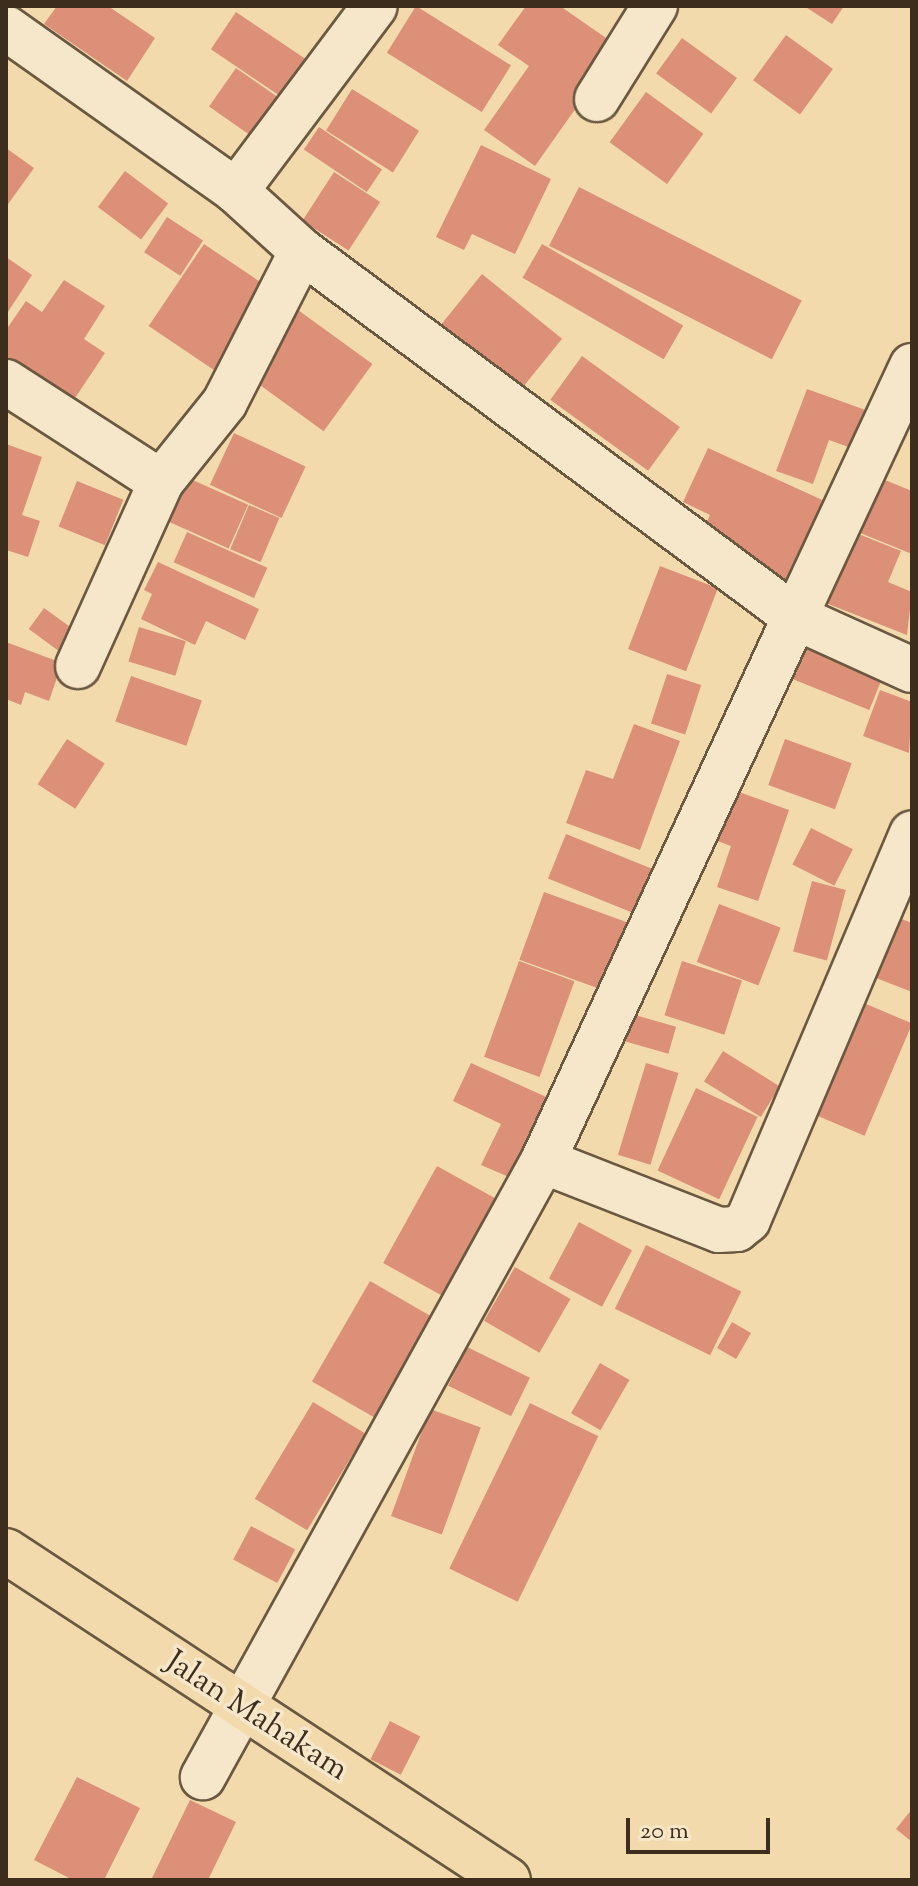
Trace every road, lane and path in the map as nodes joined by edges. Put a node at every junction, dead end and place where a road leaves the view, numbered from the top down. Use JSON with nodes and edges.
{"nodes":[{"id":1,"x":655,"y":6,"type":"edge"},
{"id":2,"x":357,"y":12,"type":"edge"},
{"id":3,"x":6,"y":28,"type":"edge"},
{"id":4,"x":597,"y":99,"type":"dead end"},
{"id":5,"x":236,"y":191,"type":"junction"},
{"id":6,"x":302,"y":251,"type":"junction"},
{"id":7,"x":912,"y":366,"type":"edge"},
{"id":8,"x":6,"y":382,"type":"edge"},
{"id":9,"x":161,"y":482,"type":"junction"},
{"id":10,"x":795,"y":617,"type":"junction"},
{"id":11,"x":78,"y":666,"type":"dead end"},
{"id":12,"x":912,"y":670,"type":"edge"},
{"id":13,"x":912,"y":833,"type":"edge"},
{"id":14,"x":543,"y":1161,"type":"junction"},
{"id":15,"x":6,"y":1551,"type":"edge"},
{"id":16,"x":241,"y":1708,"type":"junction"},
{"id":17,"x":203,"y":1777,"type":"dead end"},
{"id":18,"x":508,"y":1880,"type":"edge"}],
"edges":[{"from":1,"to":4,"type":"street"},
{"from":2,"to":5,"type":"street"},
{"from":3,"to":5,"type":"street"},
{"from":5,"to":6,"type":"street"},
{"from":6,"to":9,"type":"street"},
{"from":6,"to":10,"type":"street"},
{"from":7,"to":10,"type":"street"},
{"from":8,"to":9,"type":"street"},
{"from":9,"to":11,"type":"street"},
{"from":10,"to":12,"type":"street"},
{"from":10,"to":14,"type":"street"},
{"from":13,"to":14,"type":"street"},
{"from":14,"to":16,"type":"street"},
{"from":15,"to":16,"type":"main road","name":"Jalan Mahakam"},
{"from":16,"to":17,"type":"street"},
{"from":16,"to":18,"type":"main road","name":"Jalan Mahakam"}]}
